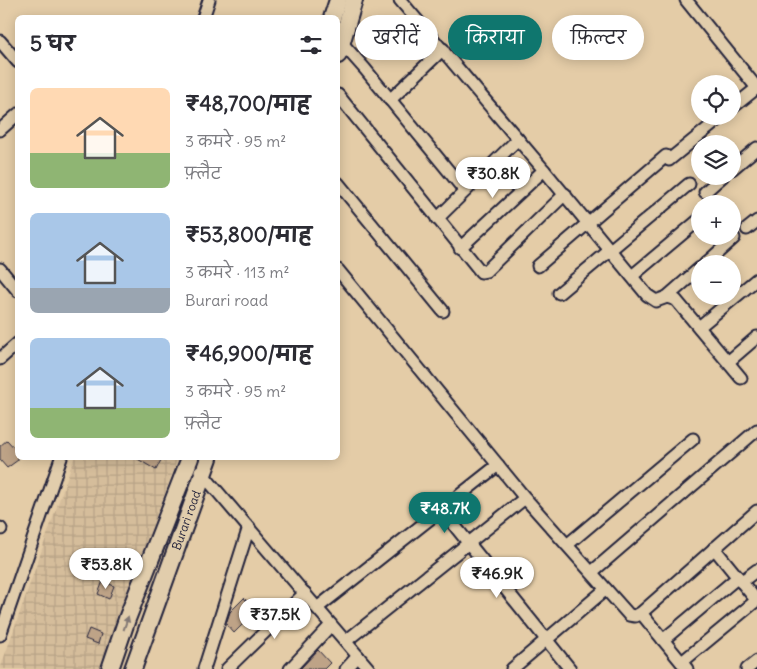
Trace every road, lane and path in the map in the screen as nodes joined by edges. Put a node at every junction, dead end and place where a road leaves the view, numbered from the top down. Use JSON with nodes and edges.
{"nodes":[{"id":1,"x":208,"y":0,"type":"edge"},
{"id":2,"x":338,"y":0,"type":"edge"},
{"id":3,"x":354,"y":0,"type":"edge"},
{"id":4,"x":400,"y":0,"type":"edge"},
{"id":5,"x":687,"y":0,"type":"edge"},
{"id":6,"x":205,"y":15,"type":"edge"},
{"id":7,"x":333,"y":15,"type":"edge"},
{"id":8,"x":0,"y":41,"type":"edge"},
{"id":9,"x":340,"y":45,"type":"edge"},
{"id":10,"x":340,"y":49,"type":"edge"},
{"id":11,"x":443,"y":49,"type":"junction"},
{"id":12,"x":15,"y":58,"type":"edge"},
{"id":13,"x":757,"y":88,"type":"edge"},
{"id":14,"x":340,"y":98,"type":"edge"},
{"id":15,"x":390,"y":100,"type":"junction"},
{"id":16,"x":741,"y":101,"type":"edge"},
{"id":17,"x":15,"y":117,"type":"edge"},
{"id":18,"x":712,"y":125,"type":"edge"},
{"id":19,"x":0,"y":130,"type":"edge"},
{"id":20,"x":518,"y":139,"type":"junction"},
{"id":21,"x":757,"y":148,"type":"edge"},
{"id":22,"x":741,"y":161,"type":"edge"},
{"id":23,"x":544,"y":170,"type":"junction"},
{"id":24,"x":689,"y":184,"type":"dead end"},
{"id":25,"x":340,"y":185,"type":"edge"},
{"id":26,"x":713,"y":185,"type":"edge"},
{"id":27,"x":465,"y":191,"type":"junction"},
{"id":28,"x":705,"y":192,"type":"dead end"},
{"id":29,"x":565,"y":194,"type":"junction"},
{"id":30,"x":437,"y":219,"type":"junction"},
{"id":31,"x":757,"y":221,"type":"edge"},
{"id":32,"x":588,"y":222,"type":"junction"},
{"id":33,"x":691,"y":227,"type":"edge"},
{"id":34,"x":747,"y":229,"type":"dead end"},
{"id":35,"x":726,"y":245,"type":"edge"},
{"id":36,"x":460,"y":248,"type":"junction"},
{"id":37,"x":611,"y":250,"type":"junction"},
{"id":38,"x":715,"y":255,"type":"edge"},
{"id":39,"x":538,"y":266,"type":"dead end"},
{"id":40,"x":0,"y":269,"type":"edge"},
{"id":41,"x":340,"y":272,"type":"edge"},
{"id":42,"x":632,"y":276,"type":"junction"},
{"id":43,"x":691,"y":276,"type":"edge"},
{"id":44,"x":757,"y":279,"type":"edge"},
{"id":45,"x":15,"y":287,"type":"edge"},
{"id":46,"x":559,"y":293,"type":"dead end"},
{"id":47,"x":667,"y":297,"type":"junction"},
{"id":48,"x":443,"y":311,"type":"dead end"},
{"id":49,"x":699,"y":327,"type":"junction"},
{"id":50,"x":757,"y":337,"type":"edge"},
{"id":51,"x":15,"y":346,"type":"edge"},
{"id":52,"x":0,"y":360,"type":"edge"},
{"id":53,"x":728,"y":362,"type":"junction"},
{"id":54,"x":741,"y":378,"type":"dead end"},
{"id":55,"x":757,"y":430,"type":"edge"},
{"id":56,"x":693,"y":440,"type":"dead end"},
{"id":57,"x":60,"y":460,"type":"edge"},
{"id":58,"x":189,"y":460,"type":"edge"},
{"id":59,"x":192,"y":460,"type":"edge"},
{"id":60,"x":208,"y":460,"type":"edge"},
{"id":61,"x":498,"y":465,"type":"junction"},
{"id":62,"x":203,"y":474,"type":"junction"},
{"id":63,"x":525,"y":498,"type":"junction"},
{"id":64,"x":442,"y":510,"type":"junction"},
{"id":65,"x":757,"y":512,"type":"edge"},
{"id":66,"x":248,"y":527,"type":"junction"},
{"id":67,"x":469,"y":543,"type":"junction"},
{"id":68,"x":567,"y":545,"type":"junction"},
{"id":69,"x":714,"y":548,"type":"junction"},
{"id":70,"x":757,"y":570,"type":"edge"},
{"id":71,"x":592,"y":572,"type":"junction"},
{"id":72,"x":740,"y":580,"type":"junction"},
{"id":73,"x":606,"y":589,"type":"junction"},
{"id":74,"x":305,"y":593,"type":"junction"},
{"id":75,"x":757,"y":600,"type":"edge"},
{"id":76,"x":318,"y":608,"type":"junction"},
{"id":77,"x":641,"y":613,"type":"junction"},
{"id":78,"x":332,"y":624,"type":"junction"},
{"id":79,"x":0,"y":635,"type":"edge"},
{"id":80,"x":546,"y":640,"type":"junction"},
{"id":81,"x":663,"y":640,"type":"junction"},
{"id":82,"x":346,"y":641,"type":"junction"},
{"id":83,"x":358,"y":656,"type":"junction"},
{"id":84,"x":757,"y":661,"type":"edge"},
{"id":85,"x":685,"y":666,"type":"edge"},
{"id":86,"x":110,"y":669,"type":"edge"},
{"id":87,"x":133,"y":669,"type":"edge"},
{"id":88,"x":204,"y":669,"type":"edge"},
{"id":89,"x":227,"y":669,"type":"edge"},
{"id":90,"x":290,"y":669,"type":"edge"},
{"id":91,"x":346,"y":669,"type":"edge"},
{"id":92,"x":369,"y":669,"type":"edge"},
{"id":93,"x":512,"y":669,"type":"edge"},
{"id":94,"x":570,"y":669,"type":"edge"},
{"id":95,"x":747,"y":669,"type":"edge"}],
"edges":[{"from":1,"to":6,"type":"street"},
{"from":2,"to":7,"type":"main road"},
{"from":3,"to":9,"type":"main road"},
{"from":4,"to":11,"type":"street"},
{"from":5,"to":13,"type":"street"},
{"from":8,"to":12,"type":"street"},
{"from":10,"to":15,"type":"street"},
{"from":11,"to":15,"type":"street"},
{"from":11,"to":20,"type":"street"},
{"from":13,"to":16,"type":"street"},
{"from":14,"to":30,"type":"street"},
{"from":15,"to":27,"type":"street"},
{"from":17,"to":19,"type":"street"},
{"from":18,"to":32,"type":"street"},
{"from":20,"to":23,"type":"street"},
{"from":20,"to":27,"type":"street"},
{"from":21,"to":22,"type":"street"},
{"from":23,"to":29,"type":"street"},
{"from":23,"to":36,"type":"street"},
{"from":24,"to":37,"type":"street"},
{"from":25,"to":48,"type":"street"},
{"from":26,"to":28,"type":"street"},
{"from":27,"to":30,"type":"street"},
{"from":29,"to":32,"type":"street"},
{"from":29,"to":36,"type":"street"},
{"from":30,"to":36,"type":"street"},
{"from":31,"to":34,"type":"street"},
{"from":32,"to":37,"type":"street"},
{"from":32,"to":39,"type":"street"},
{"from":33,"to":42,"type":"street"},
{"from":35,"to":38,"type":"street"},
{"from":37,"to":42,"type":"street"},
{"from":37,"to":46,"type":"street"},
{"from":40,"to":45,"type":"street"},
{"from":41,"to":61,"type":"street"},
{"from":42,"to":47,"type":"street"},
{"from":43,"to":47,"type":"street"},
{"from":44,"to":49,"type":"street"},
{"from":47,"to":49,"type":"street"},
{"from":49,"to":53,"type":"street"},
{"from":50,"to":53,"type":"street"},
{"from":51,"to":52,"type":"street"},
{"from":53,"to":54,"type":"street"},
{"from":55,"to":71,"type":"street"},
{"from":56,"to":68,"type":"street"},
{"from":57,"to":79,"type":"street"},
{"from":86,"to":58,"type":"main road","name":"Burari road","one_way":true},
{"from":59,"to":62,"type":"street"},
{"from":60,"to":62,"type":"main road","name":"Burari road"},
{"from":61,"to":63,"type":"street"},
{"from":61,"to":64,"type":"street"},
{"from":62,"to":66,"type":"street"},
{"from":62,"to":87,"type":"main road","name":"Burari road"},
{"from":63,"to":67,"type":"street"},
{"from":63,"to":68,"type":"street"},
{"from":64,"to":67,"type":"street"},
{"from":64,"to":76,"type":"street"},
{"from":65,"to":69,"type":"street"},
{"from":66,"to":74,"type":"street"},
{"from":66,"to":88,"type":"street"},
{"from":67,"to":80,"type":"street"},
{"from":67,"to":82,"type":"street"},
{"from":68,"to":71,"type":"street"},
{"from":69,"to":72,"type":"street"},
{"from":69,"to":77,"type":"street"},
{"from":70,"to":72,"type":"street"},
{"from":71,"to":73,"type":"street"},
{"from":72,"to":75,"type":"street"},
{"from":72,"to":81,"type":"street"},
{"from":73,"to":77,"type":"street"},
{"from":73,"to":80,"type":"street"},
{"from":74,"to":76,"type":"street"},
{"from":74,"to":89,"type":"street"},
{"from":75,"to":85,"type":"street"},
{"from":76,"to":78,"type":"street"},
{"from":77,"to":81,"type":"street"},
{"from":78,"to":82,"type":"street"},
{"from":78,"to":90,"type":"street"},
{"from":80,"to":93,"type":"street"},
{"from":80,"to":94,"type":"street"},
{"from":81,"to":85,"type":"street"},
{"from":82,"to":83,"type":"street"},
{"from":83,"to":91,"type":"street"},
{"from":83,"to":92,"type":"street"},
{"from":84,"to":95,"type":"street"}]}
